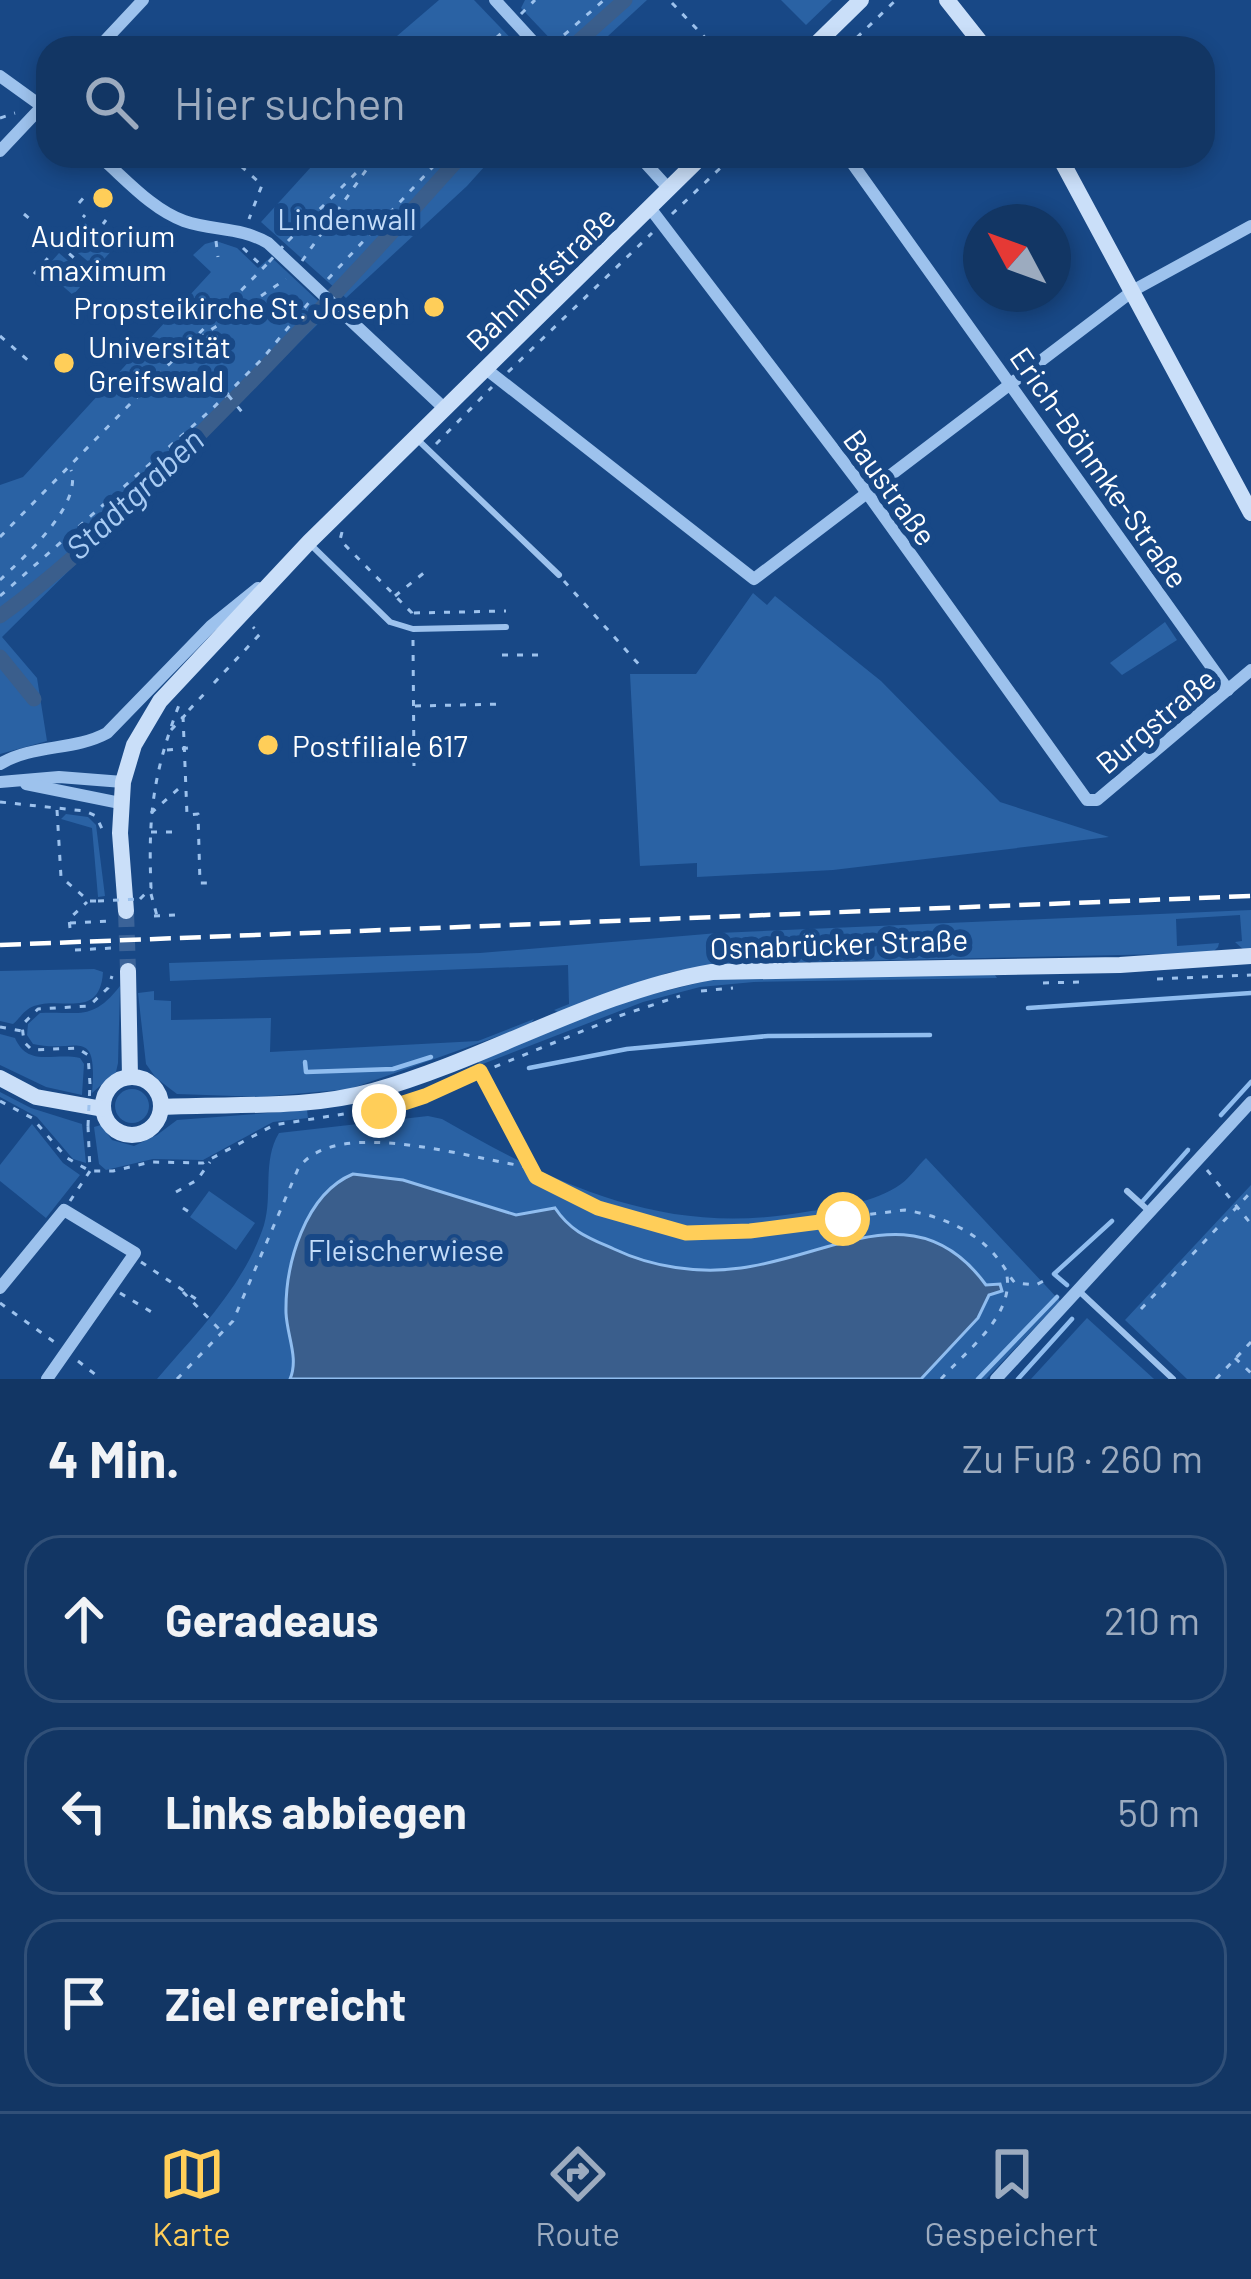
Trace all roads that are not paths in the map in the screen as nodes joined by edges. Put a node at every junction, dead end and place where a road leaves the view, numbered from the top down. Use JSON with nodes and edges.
{"nodes":[{"id":1,"x":143,"y":0,"type":"edge"},
{"id":2,"x":495,"y":0,"type":"edge"},
{"id":3,"x":861,"y":0,"type":"edge"},
{"id":4,"x":947,"y":0,"type":"edge"},
{"id":5,"x":109,"y":36,"type":"edge"},
{"id":6,"x":528,"y":36,"type":"edge"},
{"id":7,"x":824,"y":36,"type":"edge"},
{"id":8,"x":976,"y":36,"type":"edge"},
{"id":9,"x":0,"y":76,"type":"edge"},
{"id":10,"x":36,"y":99,"type":"edge"},
{"id":11,"x":36,"y":116,"type":"edge"},
{"id":12,"x":0,"y":152,"type":"edge"},
{"id":13,"x":113,"y":168,"type":"edge"},
{"id":14,"x":650,"y":168,"type":"edge"},
{"id":15,"x":690,"y":168,"type":"edge"},
{"id":16,"x":856,"y":168,"type":"edge"},
{"id":17,"x":1065,"y":168,"type":"edge"},
{"id":18,"x":669,"y":189,"type":"junction"},
{"id":19,"x":650,"y":208,"type":"junction"},
{"id":20,"x":1251,"y":226,"type":"edge"},
{"id":21,"x":1134,"y":290,"type":"junction"},
{"id":22,"x":492,"y":375,"type":"junction"},
{"id":23,"x":1011,"y":383,"type":"junction"},
{"id":24,"x":445,"y":409,"type":"junction"},
{"id":25,"x":423,"y":444,"type":"junction"},
{"id":26,"x":867,"y":494,"type":"junction"},
{"id":27,"x":1251,"y":513,"type":"edge"},
{"id":28,"x":309,"y":542,"type":"junction"},
{"id":29,"x":283,"y":569,"type":"junction"},
{"id":30,"x":559,"y":575,"type":"road end"},
{"id":31,"x":506,"y":627,"type":"dead end"},
{"id":32,"x":1251,"y":670,"type":"edge"},
{"id":33,"x":1228,"y":690,"type":"junction"},
{"id":34,"x":0,"y":764,"type":"edge"},
{"id":35,"x":7,"y":782,"type":"edge"},
{"id":36,"x":123,"y":782,"type":"junction"},
{"id":37,"x":1087,"y":800,"type":"joint"},
{"id":38,"x":120,"y":802,"type":"junction"},
{"id":39,"x":121,"y":912,"type":"tunnel mouth"},
{"id":40,"x":1251,"y":956,"type":"edge"},
{"id":41,"x":120,"y":970,"type":"tunnel mouth"},
{"id":42,"x":130,"y":1077,"type":"junction"},
{"id":43,"x":0,"y":1078,"type":"edge"},
{"id":44,"x":1251,"y":1102,"type":"edge"},
{"id":45,"x":162,"y":1107,"type":"junction"},
{"id":46,"x":103,"y":1109,"type":"junction"},
{"id":47,"x":1127,"y":1191,"type":"dead end"},
{"id":48,"x":1151,"y":1213,"type":"junction"},
{"id":49,"x":0,"y":1288,"type":"edge"},
{"id":50,"x":1078,"y":1290,"type":"junction"},
{"id":51,"x":46,"y":1379,"type":"edge"},
{"id":52,"x":996,"y":1379,"type":"edge"},
{"id":53,"x":1173,"y":1379,"type":"edge"}],
"edges":[{"from":1,"to":5,"type":"street"},
{"from":2,"to":6,"type":"street"},
{"from":3,"to":7,"type":"main road"},
{"from":4,"to":8,"type":"main road"},
{"from":9,"to":10,"type":"street"},
{"from":11,"to":12,"type":"street"},
{"from":13,"to":24,"type":"street"},
{"from":14,"to":18,"type":"street"},
{"from":15,"to":18,"type":"main road","name":"Bahnhofstraße"},
{"from":16,"to":23,"type":"street","name":"Erich-Böhmke-Straße"},
{"from":17,"to":21,"type":"main road"},
{"from":18,"to":19,"type":"main road","name":"Bahnhofstraße"},
{"from":19,"to":22,"type":"main road","name":"Bahnhofstraße"},
{"from":19,"to":26,"type":"street","name":"Baustraße"},
{"from":20,"to":21,"type":"street"},
{"from":21,"to":23,"type":"street"},
{"from":21,"to":27,"type":"main road"},
{"from":22,"to":24,"type":"main road","name":"Bahnhofstraße"},
{"from":22,"to":26,"type":"street"},
{"from":23,"to":26,"type":"street"},
{"from":23,"to":33,"type":"street","name":"Erich-Böhmke-Straße"},
{"from":24,"to":25,"type":"main road","name":"Bahnhofstraße"},
{"from":25,"to":28,"type":"main road","name":"Bahnhofstraße"},
{"from":25,"to":30,"type":"lane"},
{"from":26,"to":37,"type":"street","name":"Baustraße"},
{"from":28,"to":29,"type":"main road","name":"Bahnhofstraße"},
{"from":28,"to":31,"type":"lane"},
{"from":29,"to":34,"type":"street","name":"Bahnhofstraße"},
{"from":29,"to":36,"type":"main road","name":"Bahnhofstraße"},
{"from":32,"to":33,"type":"street","name":"Burgstraße"},
{"from":33,"to":37,"type":"street","name":"Burgstraße"},
{"from":35,"to":36,"type":"street"},
{"from":35,"to":38,"type":"street"},
{"from":36,"to":38,"type":"main road","name":"Bahnhofstraße"},
{"from":38,"to":39,"type":"main road","name":"Bahnhofstraße"},
{"from":40,"to":45,"type":"main road","name":"Osnabrücker Straße"},
{"from":41,"to":42,"type":"main road"},
{"from":42,"to":45,"type":"main road"},
{"from":42,"to":46,"type":"main road"},
{"from":43,"to":46,"type":"main road","name":"Osnabrücker Straße"},
{"from":44,"to":48,"type":"street"},
{"from":45,"to":46,"type":"main road","name":"Osnabrücker Straße"},
{"from":47,"to":48,"type":"lane"},
{"from":48,"to":50,"type":"street"},
{"from":49,"to":51,"type":"street"},
{"from":50,"to":52,"type":"street"},
{"from":50,"to":53,"type":"lane"}]}
